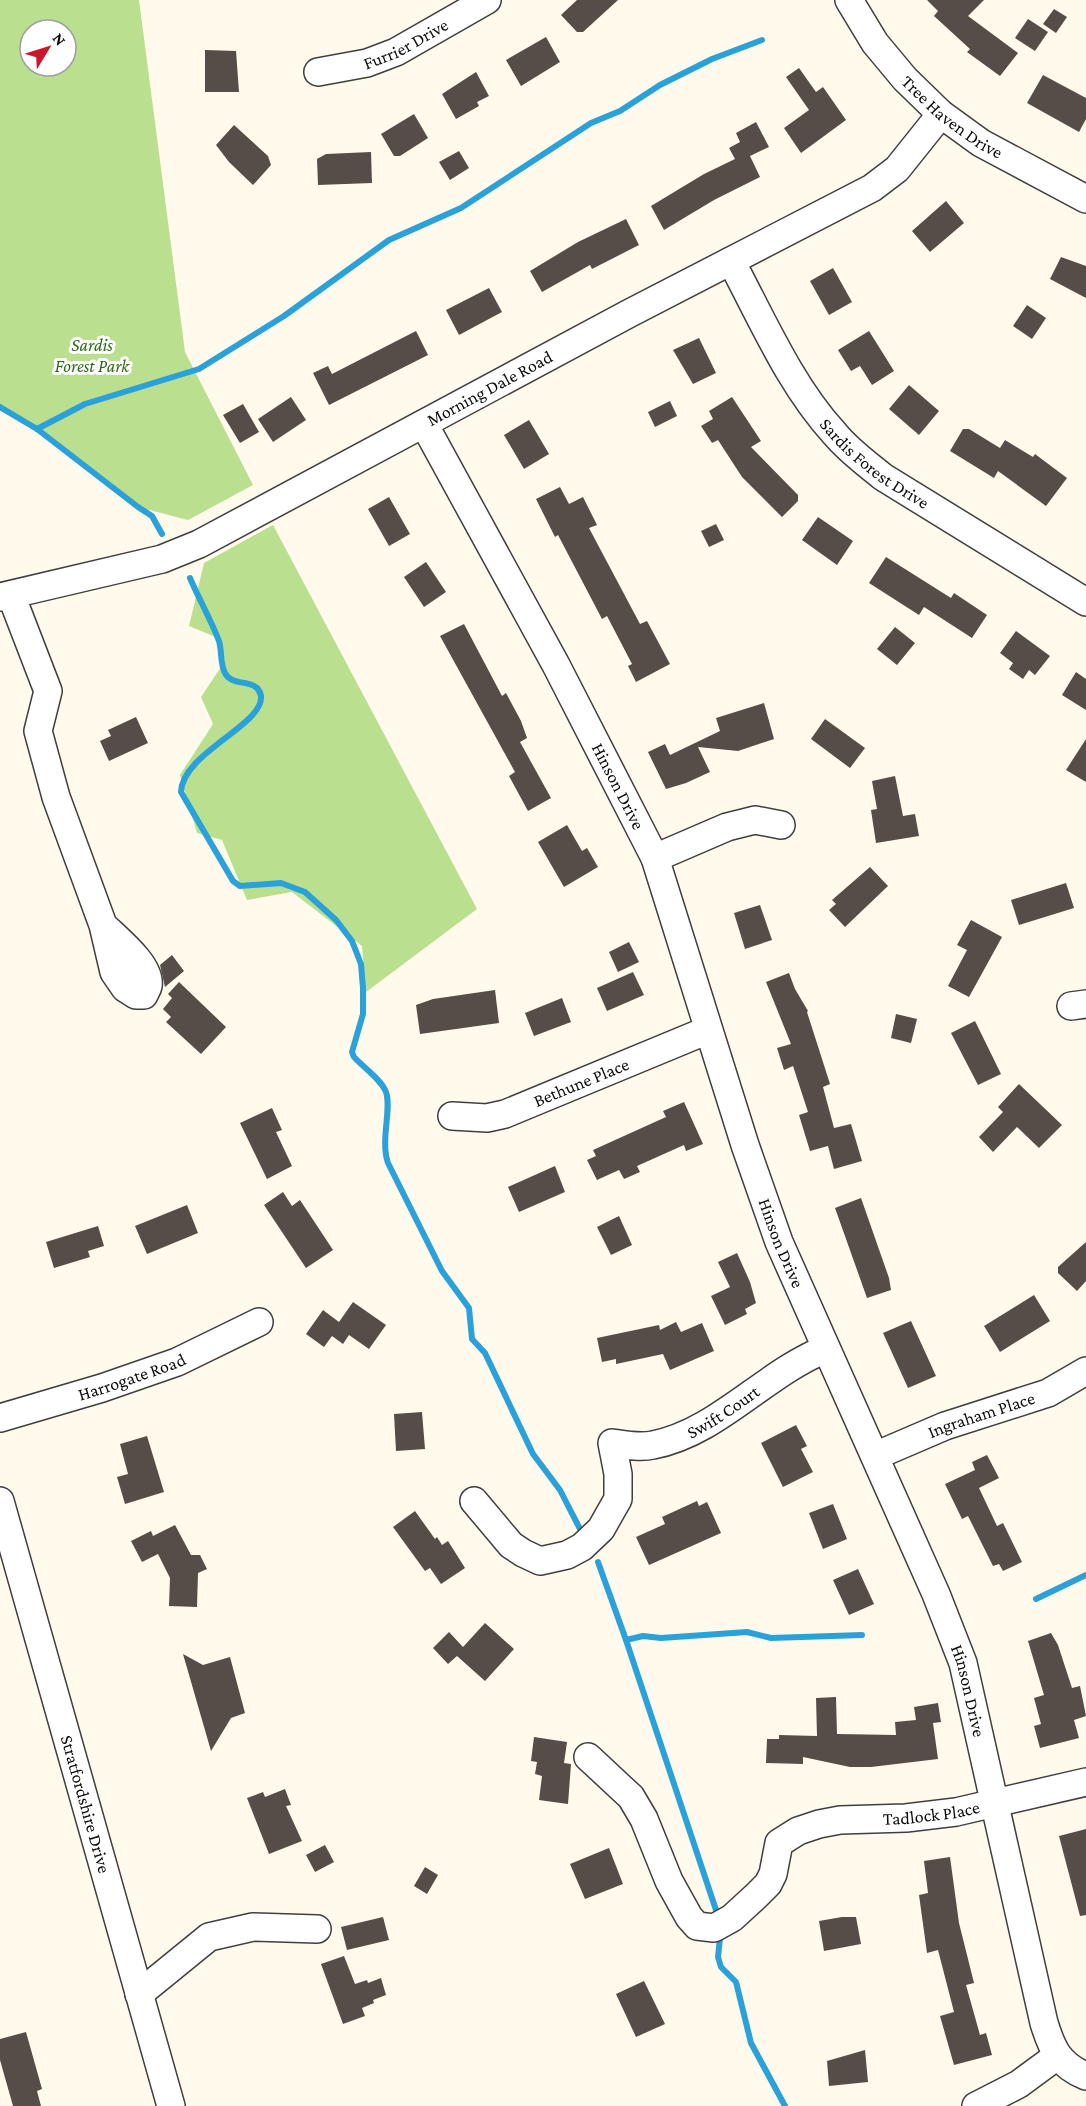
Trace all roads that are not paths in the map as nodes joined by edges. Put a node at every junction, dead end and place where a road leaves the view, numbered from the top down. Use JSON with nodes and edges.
{"nodes":[{"id":1,"x":487,"y":0,"type":"edge"},
{"id":2,"x":849,"y":0,"type":"edge"},
{"id":3,"x":318,"y":72,"type":"dead end"},
{"id":4,"x":941,"y":114,"type":"junction"},
{"id":5,"x":1086,"y":199,"type":"edge"},
{"id":6,"x":731,"y":261,"type":"junction"},
{"id":7,"x":424,"y":424,"type":"junction"},
{"id":8,"x":5,"y":596,"type":"edge"},
{"id":9,"x":1086,"y":602,"type":"edge"},
{"id":10,"x":781,"y":825,"type":"dead end"},
{"id":11,"x":655,"y":858,"type":"junction"},
{"id":12,"x":103,"y":925,"type":"dead end"},
{"id":13,"x":708,"y":1030,"type":"junction"},
{"id":14,"x":452,"y":1116,"type":"dead end"},
{"id":15,"x":259,"y":1322,"type":"dead end"},
{"id":16,"x":826,"y":1349,"type":"junction"},
{"id":17,"x":1086,"y":1371,"type":"edge"},
{"id":18,"x":0,"y":1418,"type":"edge"},
{"id":19,"x":875,"y":1456,"type":"junction"},
{"id":20,"x":0,"y":1501,"type":"edge"},
{"id":21,"x":474,"y":1501,"type":"dead end"},
{"id":22,"x":588,"y":1757,"type":"dead end"},
{"id":23,"x":1086,"y":1782,"type":"edge"},
{"id":24,"x":995,"y":1803,"type":"junction"},
{"id":25,"x":316,"y":1929,"type":"dead end"},
{"id":26,"x":139,"y":1994,"type":"junction"},
{"id":27,"x":1057,"y":2056,"type":"junction"},
{"id":28,"x":1086,"y":2076,"type":"edge"},
{"id":29,"x":171,"y":2106,"type":"edge"},
{"id":30,"x":976,"y":2106,"type":"edge"}],
"edges":[{"from":1,"to":3,"type":"street","name":"Furrier Drive"},
{"from":2,"to":4,"type":"street","name":"Tree Haven Drive"},
{"from":4,"to":5,"type":"street","name":"Tree Haven Drive"},
{"from":4,"to":6,"type":"street","name":"Morning Dale Road"},
{"from":6,"to":7,"type":"street","name":"Morning Dale Road"},
{"from":6,"to":9,"type":"street","name":"Sardis Forest Drive"},
{"from":7,"to":8,"type":"street","name":"Morning Dale Road"},
{"from":7,"to":11,"type":"street","name":"Hinson Drive"},
{"from":8,"to":12,"type":"street"},
{"from":10,"to":11,"type":"street"},
{"from":11,"to":13,"type":"street","name":"Hinson Drive"},
{"from":13,"to":14,"type":"street","name":"Bethune Place"},
{"from":13,"to":16,"type":"street","name":"Hinson Drive"},
{"from":15,"to":18,"type":"street","name":"Harrogate Road"},
{"from":16,"to":19,"type":"street","name":"Hinson Drive"},
{"from":16,"to":21,"type":"street","name":"Swift Court"},
{"from":17,"to":19,"type":"street","name":"Ingraham Place"},
{"from":19,"to":24,"type":"street","name":"Hinson Drive"},
{"from":20,"to":26,"type":"street","name":"Stratfordshire Drive"},
{"from":22,"to":24,"type":"street","name":"Tadlock Place"},
{"from":23,"to":24,"type":"street","name":"Tadlock Place"},
{"from":24,"to":27,"type":"street","name":"Hinson Drive"},
{"from":25,"to":26,"type":"street"},
{"from":26,"to":29,"type":"street","name":"Stratfordshire Drive"},
{"from":27,"to":28,"type":"street"},
{"from":27,"to":30,"type":"street"}]}
